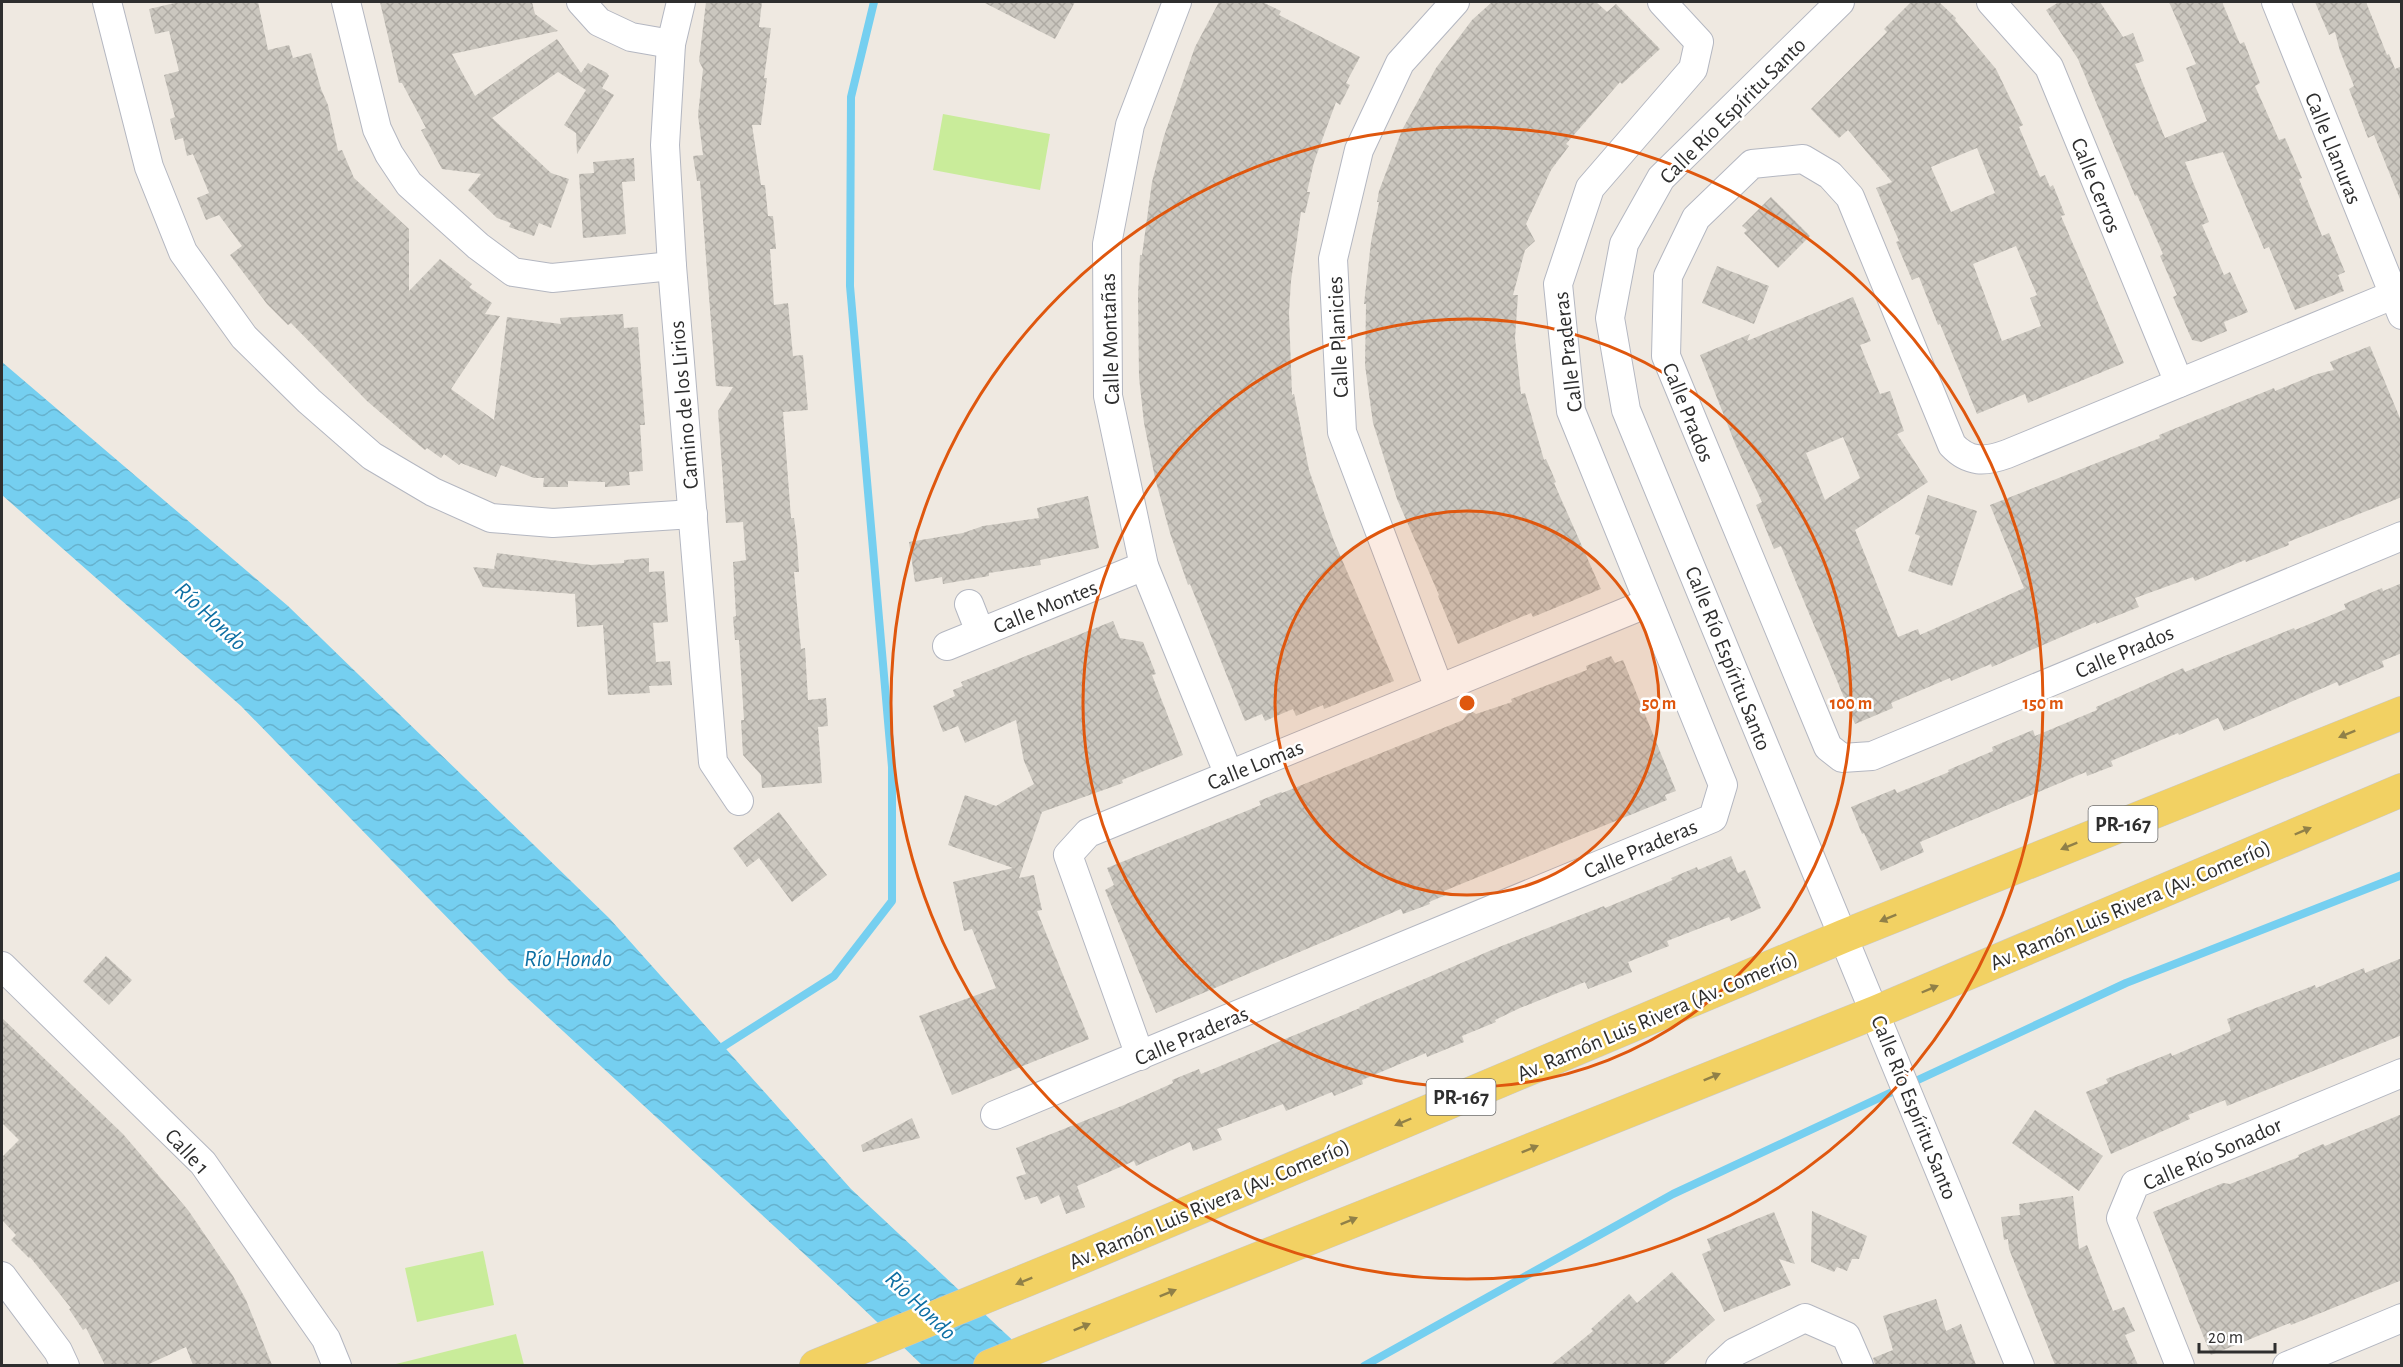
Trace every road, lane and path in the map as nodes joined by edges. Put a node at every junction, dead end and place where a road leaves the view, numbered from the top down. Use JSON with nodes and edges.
{"nodes":[{"id":1,"x":107,"y":2,"type":"edge"},
{"id":2,"x":346,"y":2,"type":"edge"},
{"id":3,"x":581,"y":2,"type":"edge"},
{"id":4,"x":681,"y":2,"type":"edge"},
{"id":5,"x":1177,"y":2,"type":"edge"},
{"id":6,"x":1455,"y":2,"type":"edge"},
{"id":7,"x":1662,"y":2,"type":"edge"},
{"id":8,"x":1840,"y":2,"type":"edge"},
{"id":9,"x":1991,"y":2,"type":"edge"},
{"id":10,"x":2276,"y":2,"type":"edge"},
{"id":11,"x":671,"y":44,"type":"junction"},
{"id":12,"x":672,"y":266,"type":"junction"},
{"id":13,"x":2397,"y":305,"type":"edge"},
{"id":14,"x":2178,"y":383,"type":"junction"},
{"id":15,"x":693,"y":514,"type":"junction"},
{"id":16,"x":2402,"y":536,"type":"edge"},
{"id":17,"x":1144,"y":566,"type":"junction"},
{"id":18,"x":1648,"y":603,"type":"junction"},
{"id":19,"x":969,"y":604,"type":"dead end"},
{"id":20,"x":980,"y":632,"type":"junction"},
{"id":21,"x":947,"y":646,"type":"dead end"},
{"id":22,"x":1439,"y":688,"type":"junction"},
{"id":23,"x":2402,"y":713,"type":"edge"},
{"id":24,"x":1229,"y":775,"type":"junction"},
{"id":25,"x":2402,"y":790,"type":"edge"},
{"id":26,"x":739,"y":801,"type":"dead end"},
{"id":27,"x":1844,"y":936,"type":"junction"},
{"id":28,"x":2,"y":966,"type":"edge"},
{"id":29,"x":1876,"y":1011,"type":"junction"},
{"id":30,"x":1140,"y":1056,"type":"junction"},
{"id":31,"x":2402,"y":1073,"type":"edge"},
{"id":32,"x":995,"y":1115,"type":"dead end"},
{"id":33,"x":2,"y":1276,"type":"edge"},
{"id":34,"x":2402,"y":1318,"type":"edge"},
{"id":35,"x":65,"y":1365,"type":"edge"},
{"id":36,"x":336,"y":1365,"type":"edge"},
{"id":37,"x":816,"y":1365,"type":"edge"},
{"id":38,"x":990,"y":1365,"type":"edge"},
{"id":39,"x":1720,"y":1365,"type":"edge"},
{"id":40,"x":1859,"y":1365,"type":"edge"},
{"id":41,"x":2020,"y":1365,"type":"edge"},
{"id":42,"x":2180,"y":1365,"type":"edge"},
{"id":43,"x":2287,"y":1365,"type":"edge"}],
"edges":[{"from":1,"to":15,"type":"street"},
{"from":2,"to":12,"type":"street"},
{"from":3,"to":11,"type":"street"},
{"from":4,"to":11,"type":"street","name":"Camino de los Lirios"},
{"from":5,"to":17,"type":"street","name":"Calle Montañas"},
{"from":6,"to":22,"type":"street","name":"Calle Planicies"},
{"from":7,"to":18,"type":"street","name":"Calle Praderas"},
{"from":8,"to":27,"type":"street","name":"Calle Río Espíritu Santo"},
{"from":9,"to":14,"type":"street","name":"Calle Cerros"},
{"from":10,"to":13,"type":"street","name":"Calle Llanuras"},
{"from":11,"to":12,"type":"street","name":"Camino de los Lirios"},
{"from":12,"to":15,"type":"street","name":"Camino de los Lirios"},
{"from":13,"to":14,"type":"street","name":"Calle Prados"},
{"from":14,"to":16,"type":"street","name":"Calle Prados"},
{"from":15,"to":26,"type":"street","name":"Camino de los Lirios"},
{"from":17,"to":20,"type":"street","name":"Calle Montes"},
{"from":17,"to":24,"type":"street","name":"Calle Montañas"},
{"from":18,"to":22,"type":"street","name":"Calle Lomas"},
{"from":18,"to":30,"type":"street","name":"Calle Praderas"},
{"from":19,"to":20,"type":"street"},
{"from":20,"to":21,"type":"street","name":"Calle Montes"},
{"from":22,"to":24,"type":"street","name":"Calle Lomas"},
{"from":23,"to":27,"type":"main road","name":"Av. Ramón Luis Rivera (Av. Comerío)","number":"PR-167","one_way":true},
{"from":24,"to":30,"type":"street","name":"Calle Lomas"},
{"from":29,"to":25,"type":"main road","name":"Av. Ramón Luis Rivera (Av. Comerío)","one_way":true},
{"from":27,"to":29,"type":"street","name":"Calle Río Espíritu Santo"},
{"from":27,"to":37,"type":"main road","name":"Av. Ramón Luis Rivera (Av. Comerío)","number":"PR-167","one_way":true},
{"from":28,"to":36,"type":"street","name":"Calle 1"},
{"from":38,"to":29,"type":"main road","name":"Av. Ramón Luis Rivera (Av. Comerío)","one_way":true},
{"from":29,"to":41,"type":"street","name":"Calle Río Espíritu Santo"},
{"from":30,"to":32,"type":"street","name":"Calle Praderas"},
{"from":31,"to":42,"type":"street","name":"Calle Río Sonador"},
{"from":33,"to":35,"type":"street"},
{"from":34,"to":43,"type":"street"},
{"from":39,"to":40,"type":"street"}]}
